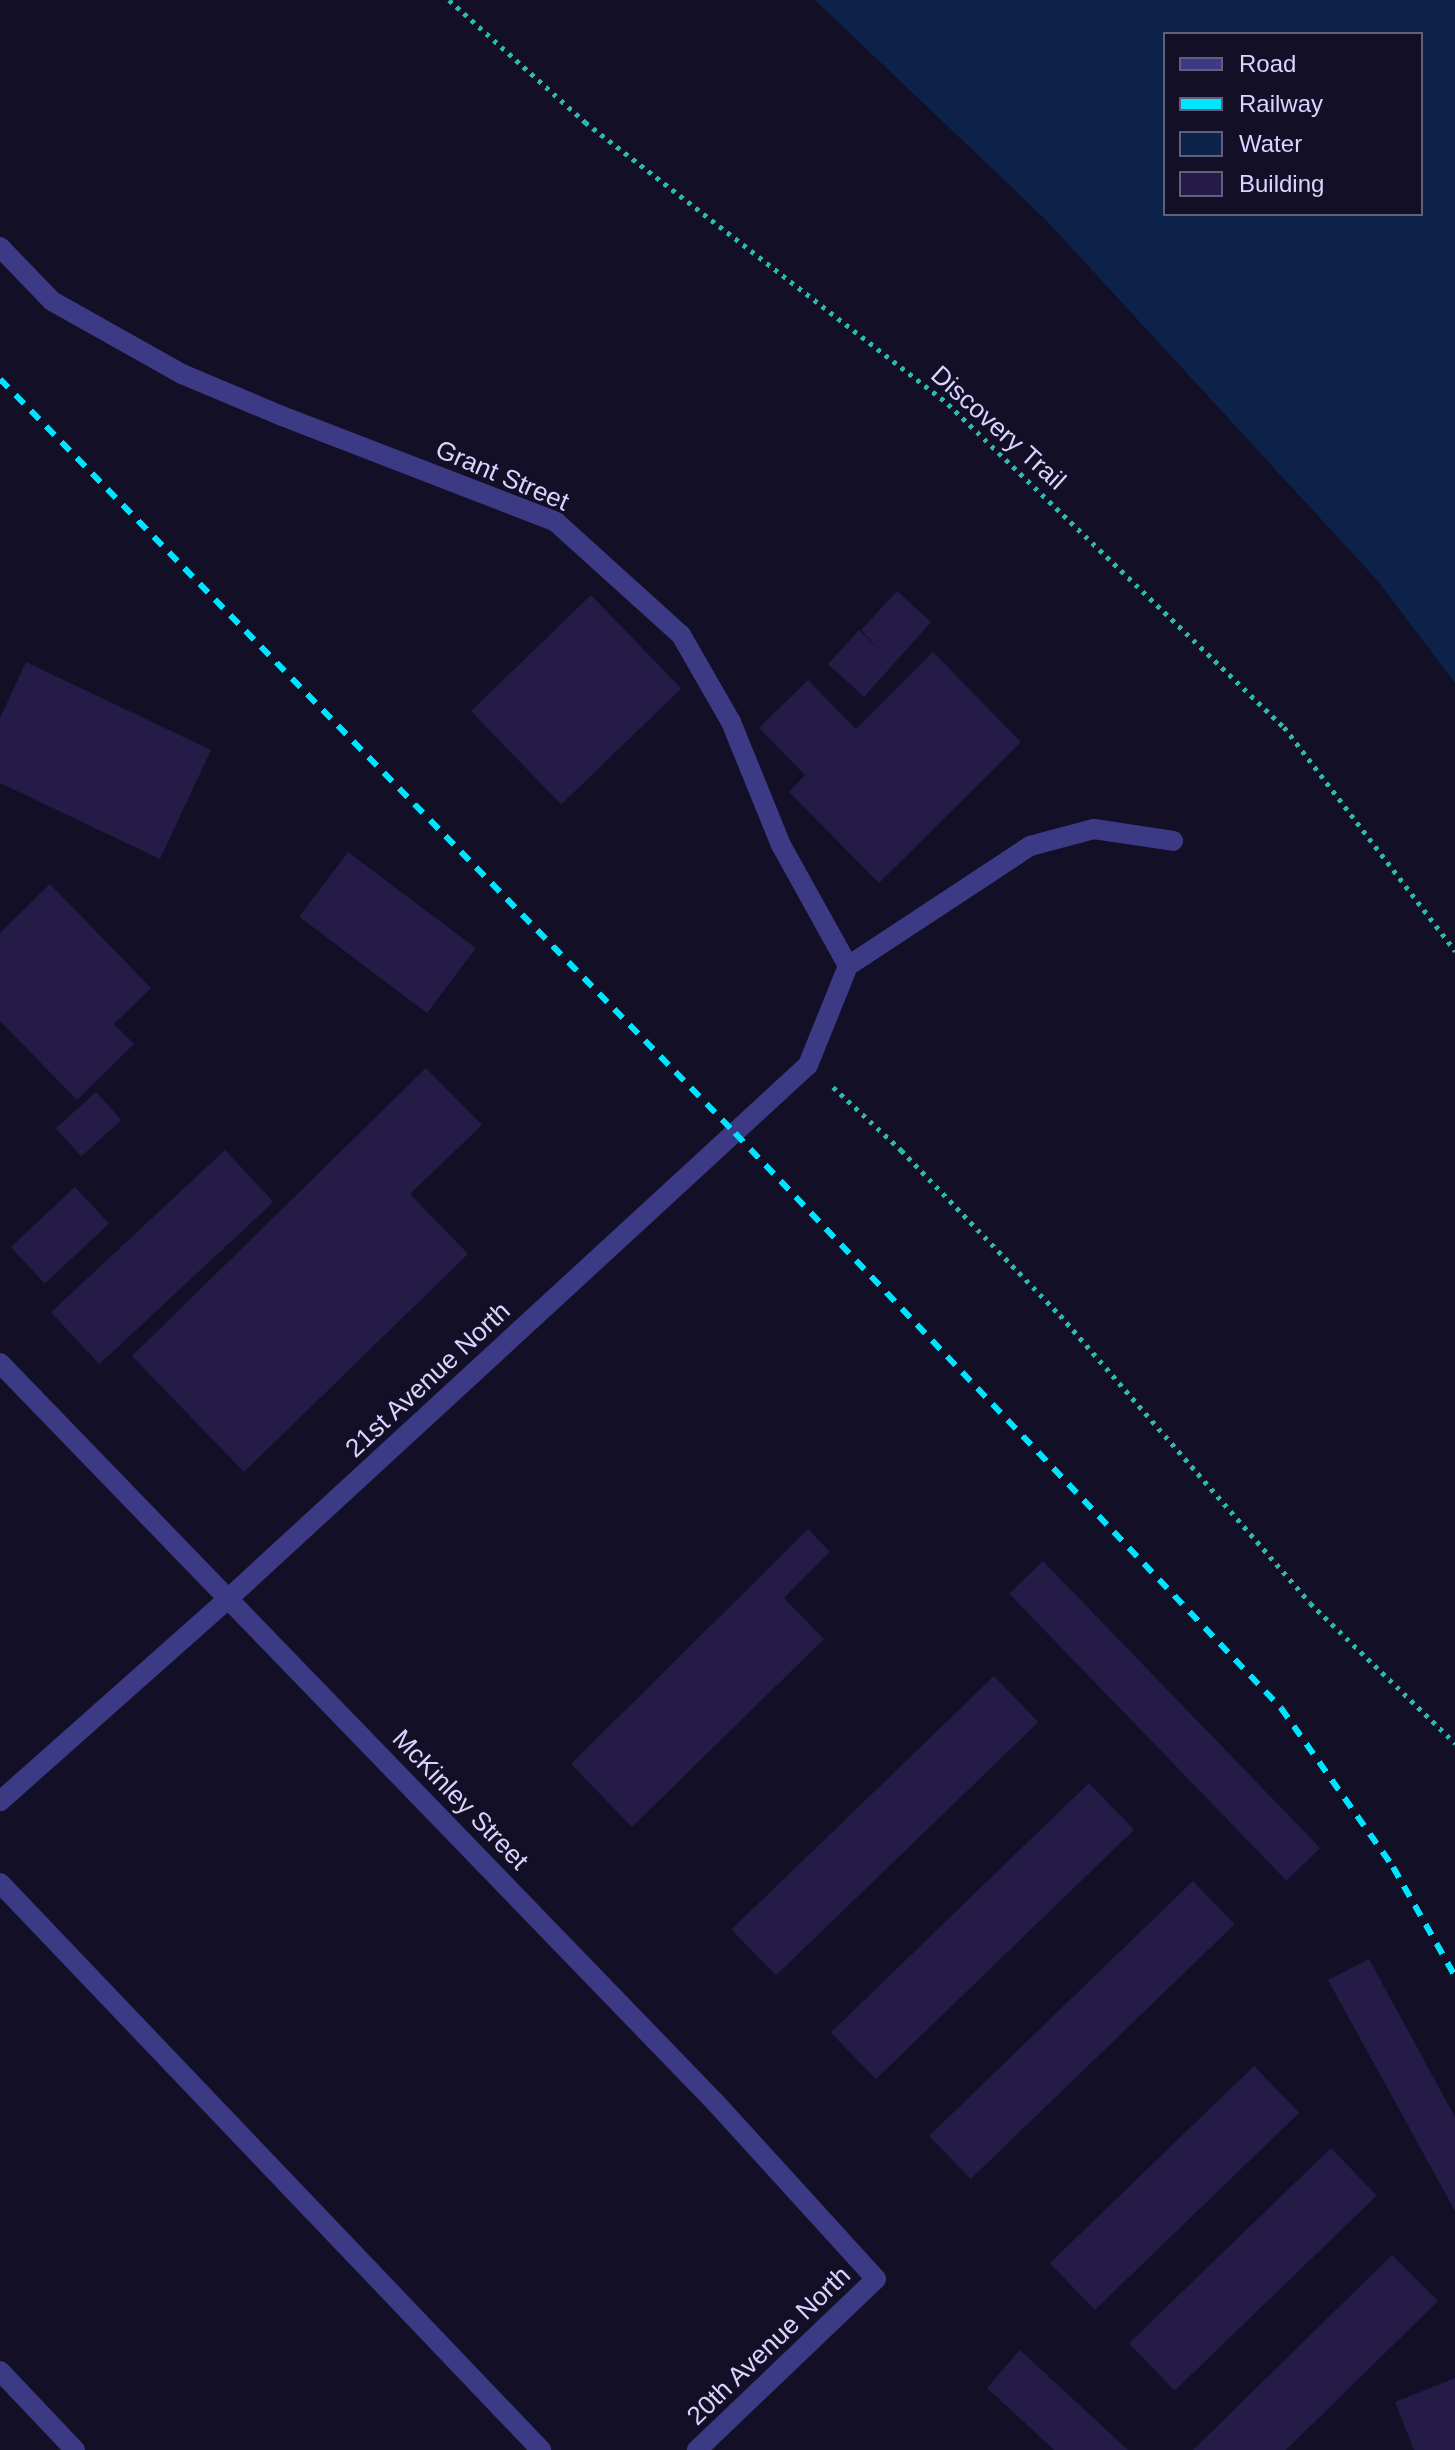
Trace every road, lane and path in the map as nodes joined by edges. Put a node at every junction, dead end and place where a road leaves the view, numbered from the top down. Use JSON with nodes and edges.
{"nodes":[{"id":1,"x":449,"y":0,"type":"edge"},
{"id":2,"x":0,"y":247,"type":"edge"},
{"id":3,"x":1173,"y":841,"type":"dead end"},
{"id":4,"x":1455,"y":951,"type":"edge"},
{"id":5,"x":848,"y":966,"type":"junction"},
{"id":6,"x":808,"y":1065,"type":"junction"},
{"id":7,"x":0,"y":1363,"type":"edge"},
{"id":8,"x":229,"y":1598,"type":"junction"},
{"id":9,"x":1455,"y":1743,"type":"edge"},
{"id":10,"x":0,"y":1801,"type":"edge"},
{"id":11,"x":0,"y":1883,"type":"edge"},
{"id":12,"x":876,"y":2279,"type":"joint"},
{"id":13,"x":0,"y":2371,"type":"edge"},
{"id":14,"x":75,"y":2450,"type":"edge"},
{"id":15,"x":541,"y":2450,"type":"edge"},
{"id":16,"x":697,"y":2450,"type":"edge"}],
"edges":[{"from":1,"to":4,"type":"path","name":"Discovery Trail"},
{"from":2,"to":5,"type":"street","name":"Grant Street"},
{"from":3,"to":5,"type":"street"},
{"from":5,"to":6,"type":"street","name":"21st Avenue North"},
{"from":6,"to":8,"type":"street","name":"21st Avenue North"},
{"from":6,"to":9,"type":"path"},
{"from":7,"to":8,"type":"street","name":"McKinley Street"},
{"from":8,"to":10,"type":"street","name":"21st Avenue North"},
{"from":8,"to":12,"type":"street","name":"McKinley Street"},
{"from":11,"to":15,"type":"street"},
{"from":12,"to":16,"type":"street","name":"20th Avenue North"},
{"from":13,"to":14,"type":"street"}]}
